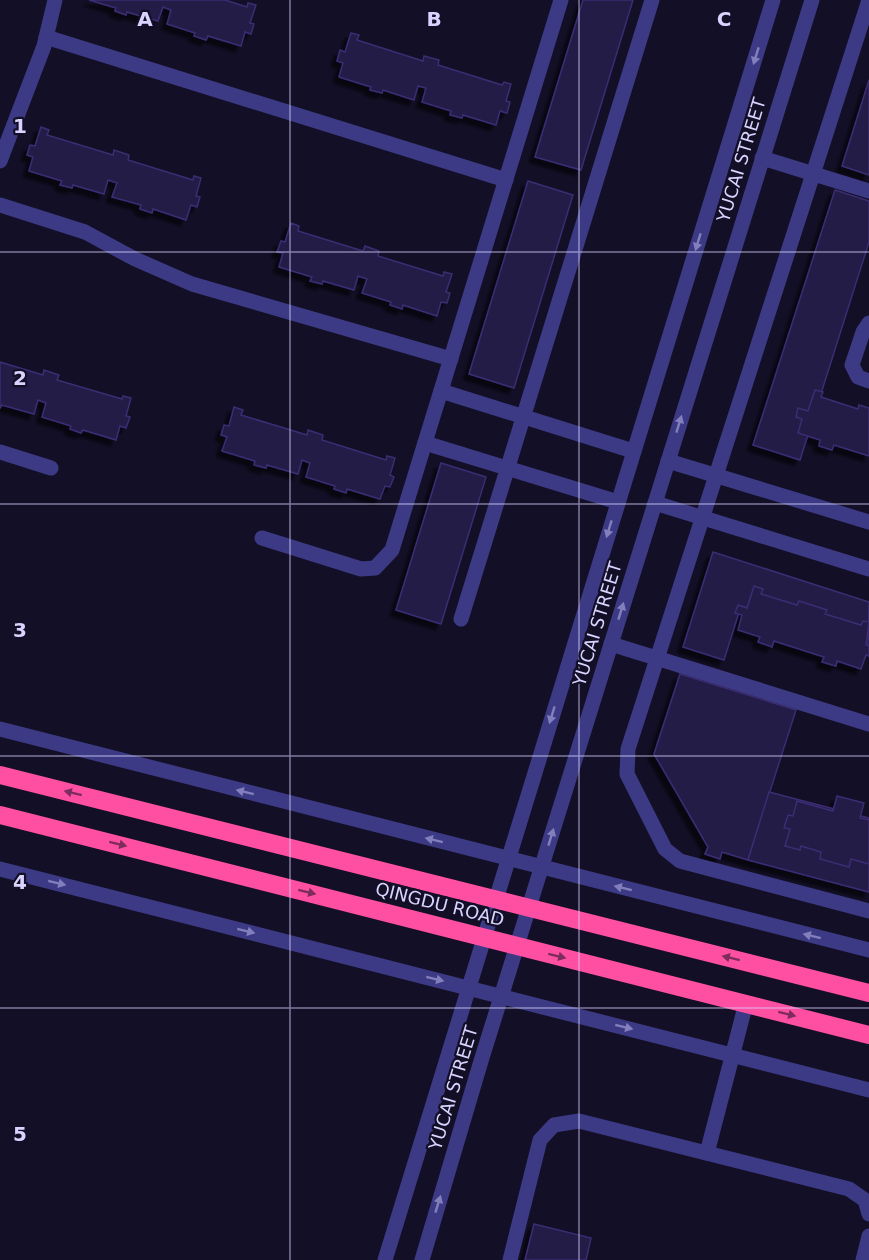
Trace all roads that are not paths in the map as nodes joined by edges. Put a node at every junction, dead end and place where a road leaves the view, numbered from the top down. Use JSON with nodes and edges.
{"nodes":[{"id":1,"x":55,"y":0,"type":"edge"},
{"id":2,"x":561,"y":0,"type":"edge"},
{"id":3,"x":652,"y":0,"type":"edge"},
{"id":4,"x":773,"y":0,"type":"edge"},
{"id":5,"x":812,"y":0,"type":"edge"},
{"id":6,"x":869,"y":0,"type":"edge"},
{"id":7,"x":46,"y":37,"type":"junction"},
{"id":8,"x":762,"y":158,"type":"junction"},
{"id":9,"x":0,"y":160,"type":"edge"},
{"id":10,"x":813,"y":174,"type":"junction"},
{"id":11,"x":506,"y":180,"type":"junction"},
{"id":12,"x":869,"y":191,"type":"edge"},
{"id":13,"x":0,"y":205,"type":"edge"},
{"id":14,"x":869,"y":323,"type":"edge"},
{"id":15,"x":451,"y":359,"type":"junction"},
{"id":16,"x":869,"y":381,"type":"edge"},
{"id":17,"x":441,"y":391,"type":"junction"},
{"id":18,"x":524,"y":417,"type":"junction"},
{"id":19,"x":425,"y":443,"type":"junction"},
{"id":20,"x":633,"y":450,"type":"junction"},
{"id":21,"x":0,"y":453,"type":"edge"},
{"id":22,"x":668,"y":461,"type":"junction"},
{"id":23,"x":51,"y":468,"type":"dead end"},
{"id":24,"x":508,"y":468,"type":"junction"},
{"id":25,"x":716,"y":475,"type":"junction"},
{"id":26,"x":618,"y":502,"type":"junction"},
{"id":27,"x":655,"y":503,"type":"junction"},
{"id":28,"x":702,"y":518,"type":"junction"},
{"id":29,"x":869,"y":522,"type":"edge"},
{"id":30,"x":262,"y":538,"type":"dead end"},
{"id":31,"x":869,"y":569,"type":"edge"},
{"id":32,"x":461,"y":619,"type":"dead end"},
{"id":33,"x":611,"y":644,"type":"junction"},
{"id":34,"x":657,"y":658,"type":"junction"},
{"id":35,"x":869,"y":724,"type":"edge"},
{"id":36,"x":0,"y":729,"type":"edge"},
{"id":37,"x":0,"y":775,"type":"edge"},
{"id":38,"x":0,"y":815,"type":"edge"},
{"id":39,"x":507,"y":859,"type":"junction"},
{"id":40,"x":541,"y":867,"type":"junction"},
{"id":41,"x":0,"y":869,"type":"edge"},
{"id":42,"x":495,"y":898,"type":"junction"},
{"id":43,"x":529,"y":907,"type":"junction"},
{"id":44,"x":869,"y":911,"type":"edge"},
{"id":45,"x":483,"y":937,"type":"junction"},
{"id":46,"x":517,"y":945,"type":"junction"},
{"id":47,"x":869,"y":950,"type":"edge"},
{"id":48,"x":467,"y":987,"type":"junction"},
{"id":49,"x":869,"y":993,"type":"edge"},
{"id":50,"x":501,"y":996,"type":"junction"},
{"id":51,"x":746,"y":1003,"type":"junction"},
{"id":52,"x":869,"y":1035,"type":"edge"},
{"id":53,"x":733,"y":1055,"type":"junction"},
{"id":54,"x":869,"y":1090,"type":"edge"},
{"id":55,"x":707,"y":1153,"type":"junction"},
{"id":56,"x":869,"y":1214,"type":"edge"},
{"id":57,"x":869,"y":1236,"type":"edge"},
{"id":58,"x":385,"y":1260,"type":"edge"},
{"id":59,"x":422,"y":1260,"type":"edge"},
{"id":60,"x":510,"y":1260,"type":"edge"},
{"id":61,"x":863,"y":1260,"type":"edge"}],
"edges":[{"from":1,"to":7,"type":"street"},
{"from":2,"to":11,"type":"street"},
{"from":3,"to":18,"type":"street"},
{"from":4,"to":20,"type":"street","name":"YUCAI STREET","one_way":true},
{"from":5,"to":8,"type":"street","name":"YUCAI STREET"},
{"from":6,"to":10,"type":"street"},
{"from":7,"to":9,"type":"street"},
{"from":7,"to":11,"type":"street"},
{"from":8,"to":10,"type":"street"},
{"from":22,"to":8,"type":"street","name":"YUCAI STREET","one_way":true},
{"from":10,"to":12,"type":"street"},
{"from":10,"to":25,"type":"street"},
{"from":11,"to":15,"type":"street"},
{"from":13,"to":15,"type":"street"},
{"from":14,"to":16,"type":"street"},
{"from":15,"to":17,"type":"street"},
{"from":17,"to":18,"type":"street"},
{"from":17,"to":19,"type":"street"},
{"from":18,"to":20,"type":"street"},
{"from":18,"to":24,"type":"street"},
{"from":19,"to":24,"type":"street"},
{"from":19,"to":30,"type":"street"},
{"from":20,"to":26,"type":"street","name":"YUCAI STREET"},
{"from":21,"to":23,"type":"street"},
{"from":22,"to":25,"type":"street"},
{"from":22,"to":27,"type":"street","name":"YUCAI STREET"},
{"from":24,"to":26,"type":"street"},
{"from":24,"to":32,"type":"street"},
{"from":25,"to":28,"type":"street"},
{"from":25,"to":29,"type":"street"},
{"from":26,"to":39,"type":"street","name":"YUCAI STREET","one_way":true},
{"from":27,"to":28,"type":"street"},
{"from":33,"to":27,"type":"street","name":"YUCAI STREET","one_way":true},
{"from":28,"to":31,"type":"street"},
{"from":28,"to":34,"type":"street"},
{"from":33,"to":34,"type":"street"},
{"from":40,"to":33,"type":"street","name":"YUCAI STREET","one_way":true},
{"from":34,"to":35,"type":"street"},
{"from":34,"to":44,"type":"street"},
{"from":39,"to":36,"type":"street","one_way":true},
{"from":42,"to":37,"type":"highway","name":"QINGDU ROAD","one_way":true},
{"from":38,"to":45,"type":"highway","name":"QINGDU ROAD","one_way":true},
{"from":39,"to":40,"type":"street"},
{"from":39,"to":42,"type":"street","name":"YUCAI STREET"},
{"from":40,"to":43,"type":"street","name":"YUCAI STREET"},
{"from":47,"to":40,"type":"street","one_way":true},
{"from":41,"to":48,"type":"street","one_way":true},
{"from":42,"to":43,"type":"highway","name":"QINGDU ROAD"},
{"from":42,"to":45,"type":"street","name":"YUCAI STREET"},
{"from":43,"to":46,"type":"street","name":"YUCAI STREET"},
{"from":49,"to":43,"type":"highway","name":"QINGDU ROAD","one_way":true},
{"from":45,"to":46,"type":"highway","name":"QINGDU ROAD"},
{"from":45,"to":48,"type":"street","name":"YUCAI STREET"},
{"from":46,"to":50,"type":"street","name":"YUCAI STREET"},
{"from":46,"to":51,"type":"highway","name":"QINGDU ROAD","one_way":true},
{"from":48,"to":50,"type":"street"},
{"from":48,"to":58,"type":"street","name":"YUCAI STREET"},
{"from":50,"to":53,"type":"street","one_way":true},
{"from":59,"to":50,"type":"street","name":"YUCAI STREET","one_way":true},
{"from":51,"to":52,"type":"highway","name":"QINGDU ROAD","one_way":true},
{"from":51,"to":53,"type":"street"},
{"from":53,"to":54,"type":"street"},
{"from":53,"to":55,"type":"street"},
{"from":55,"to":56,"type":"street"},
{"from":55,"to":60,"type":"street"},
{"from":57,"to":61,"type":"street"}]}
